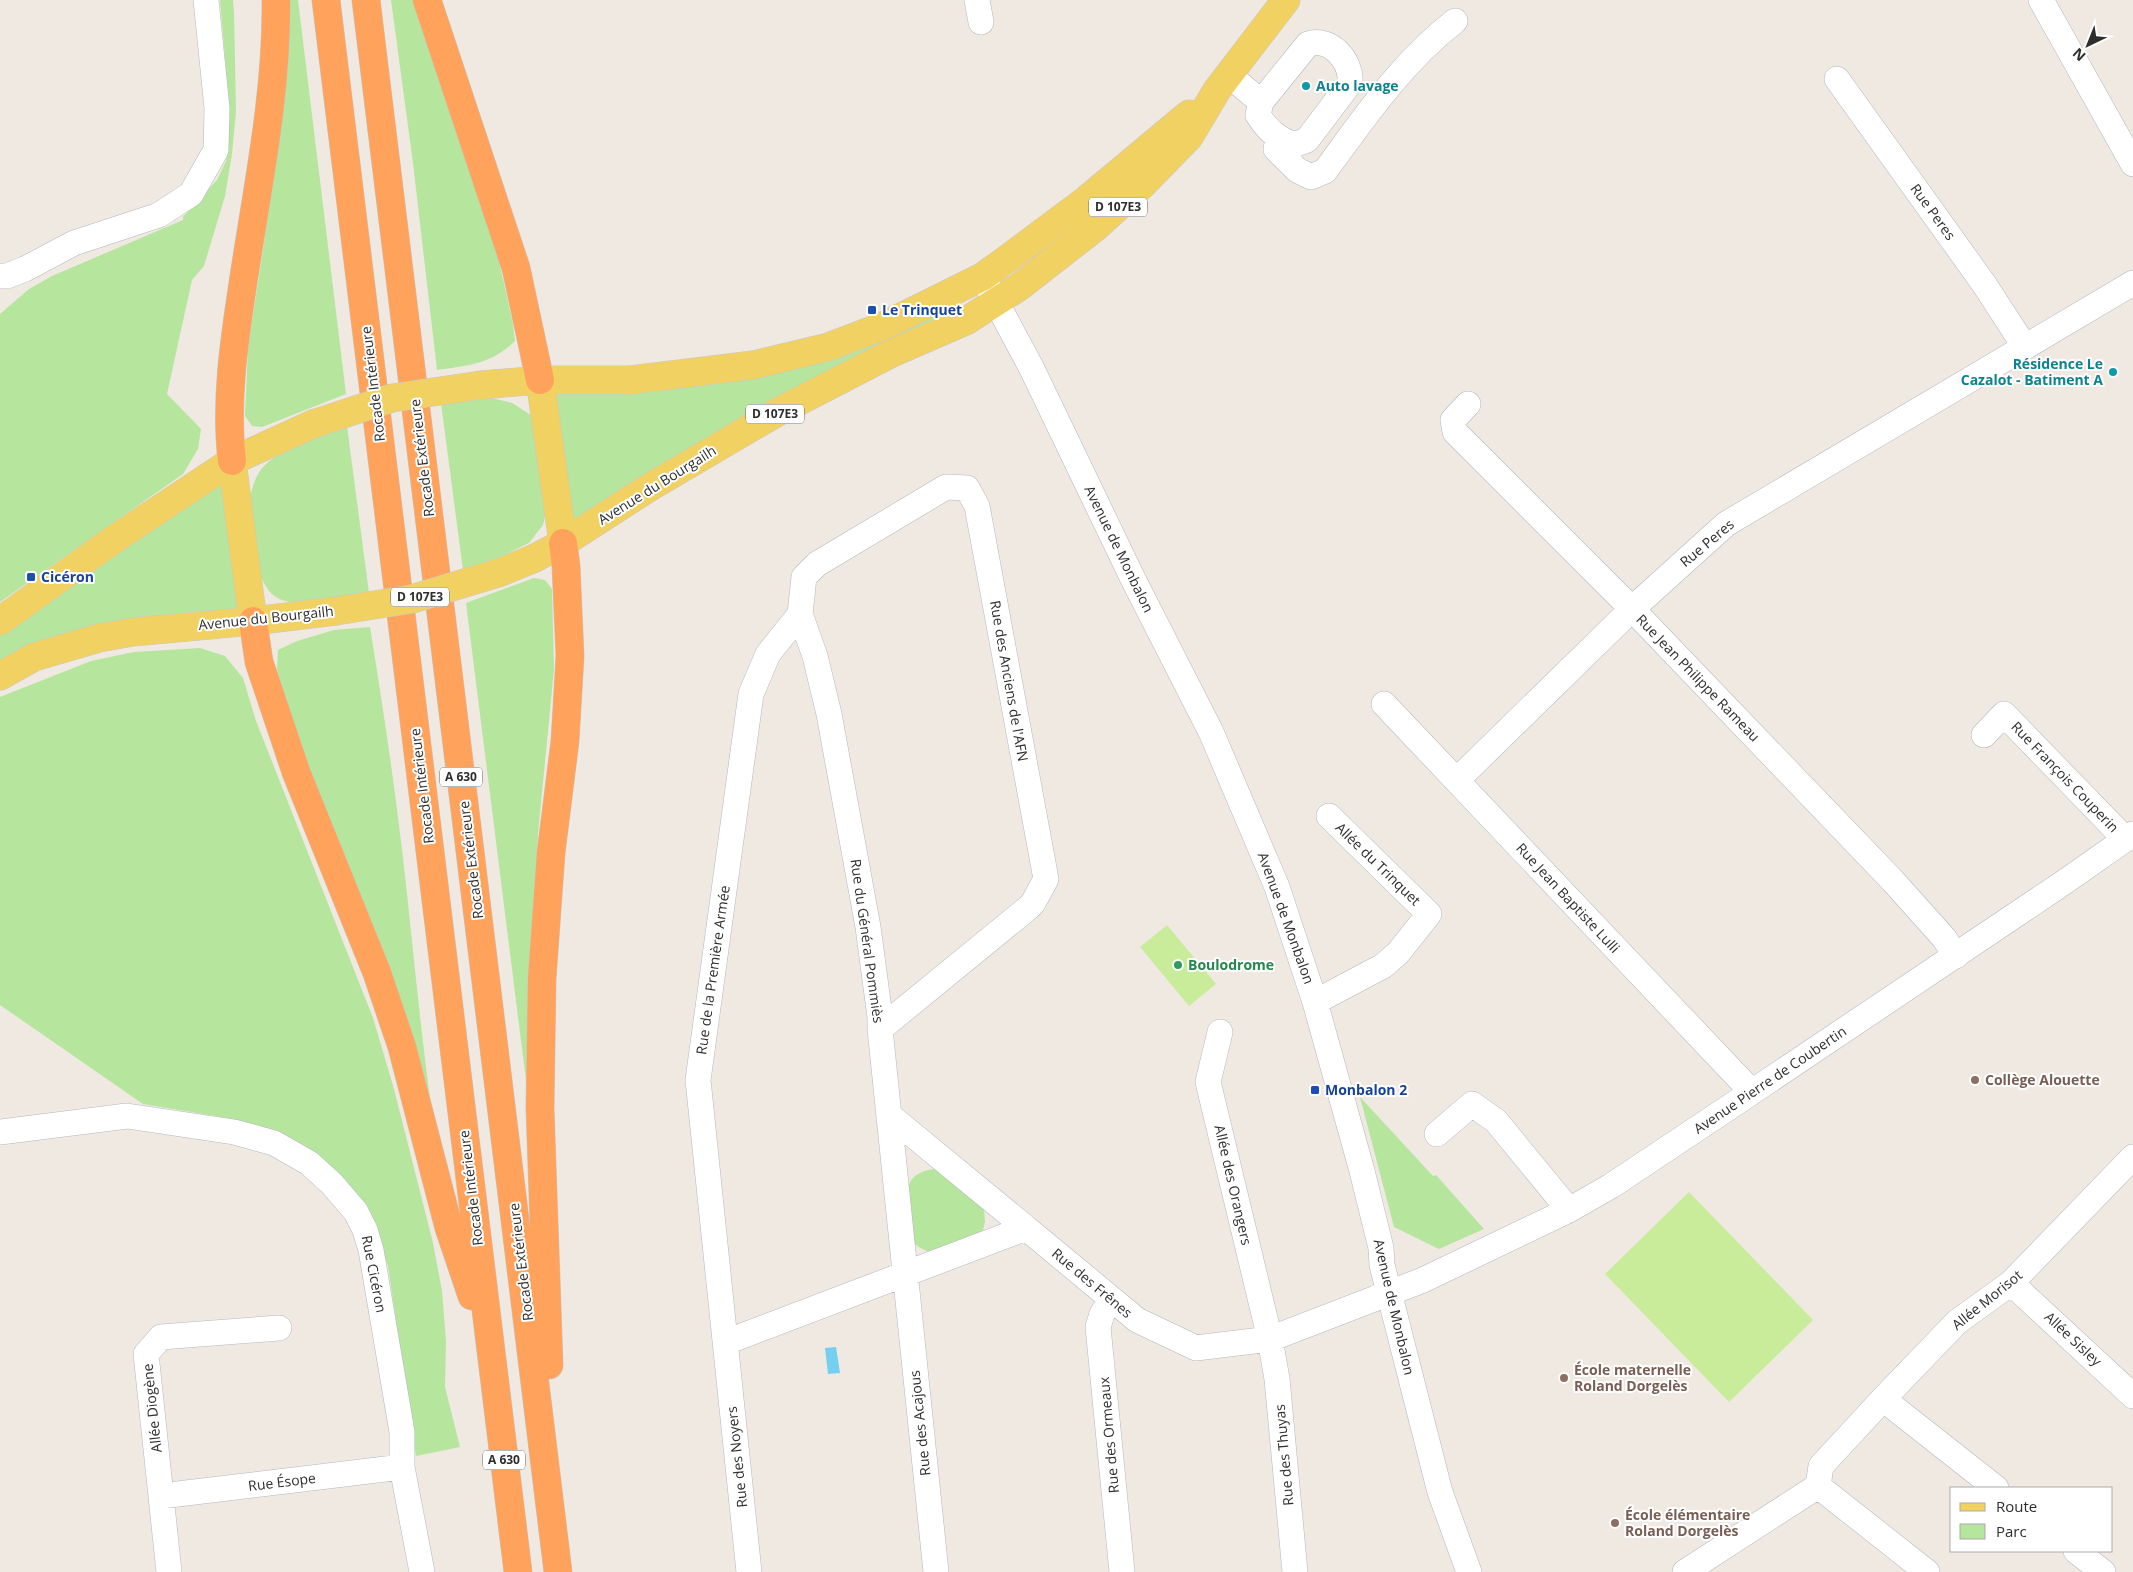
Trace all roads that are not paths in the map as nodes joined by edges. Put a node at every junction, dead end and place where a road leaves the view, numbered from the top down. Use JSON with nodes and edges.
{"nodes":[{"id":1,"x":206,"y":0,"type":"edge"},
{"id":2,"x":276,"y":0,"type":"edge"},
{"id":3,"x":326,"y":0,"type":"edge"},
{"id":4,"x":366,"y":0,"type":"edge"},
{"id":5,"x":427,"y":0,"type":"edge"},
{"id":6,"x":1286,"y":0,"type":"edge"},
{"id":7,"x":2041,"y":0,"type":"edge"},
{"id":8,"x":1455,"y":21,"type":"dead end"},
{"id":9,"x":1837,"y":79,"type":"dead end"},
{"id":10,"x":1223,"y":82,"type":"junction"},
{"id":11,"x":1261,"y":102,"type":"junction"},
{"id":12,"x":1278,"y":138,"type":"junction"},
{"id":13,"x":2133,"y":164,"type":"edge"},
{"id":14,"x":0,"y":276,"type":"edge"},
{"id":15,"x":982,"y":277,"type":"junction"},
{"id":16,"x":2133,"y":283,"type":"edge"},
{"id":17,"x":997,"y":302,"type":"junction"},
{"id":18,"x":2025,"y":347,"type":"junction"},
{"id":19,"x":540,"y":380,"type":"junction"},
{"id":20,"x":1468,"y":404,"type":"dead end"},
{"id":21,"x":232,"y":461,"type":"junction"},
{"id":22,"x":563,"y":543,"type":"junction"},
{"id":23,"x":1632,"y":610,"type":"junction"},
{"id":24,"x":800,"y":614,"type":"junction"},
{"id":25,"x":0,"y":621,"type":"edge"},
{"id":26,"x":253,"y":621,"type":"junction"},
{"id":27,"x":0,"y":676,"type":"edge"},
{"id":28,"x":1384,"y":704,"type":"dead end"},
{"id":29,"x":1984,"y":735,"type":"dead end"},
{"id":30,"x":1457,"y":780,"type":"junction"},
{"id":31,"x":1330,"y":816,"type":"dead end"},
{"id":32,"x":2129,"y":837,"type":"edge"},
{"id":33,"x":1956,"y":956,"type":"junction"},
{"id":34,"x":1315,"y":1002,"type":"junction"},
{"id":35,"x":880,"y":1029,"type":"junction"},
{"id":36,"x":1220,"y":1032,"type":"dead end"},
{"id":37,"x":1752,"y":1092,"type":"junction"},
{"id":38,"x":890,"y":1116,"type":"junction"},
{"id":39,"x":0,"y":1132,"type":"edge"},
{"id":40,"x":1437,"y":1134,"type":"dead end"},
{"id":41,"x":2133,"y":1157,"type":"edge"},
{"id":42,"x":1569,"y":1210,"type":"junction"},
{"id":43,"x":1026,"y":1228,"type":"junction"},
{"id":44,"x":905,"y":1274,"type":"junction"},
{"id":45,"x":2011,"y":1283,"type":"junction"},
{"id":46,"x":1389,"y":1293,"type":"junction"},
{"id":47,"x":1111,"y":1300,"type":"junction"},
{"id":48,"x":279,"y":1328,"type":"dead end"},
{"id":49,"x":1270,"y":1339,"type":"junction"},
{"id":50,"x":726,"y":1342,"type":"junction"},
{"id":51,"x":490,"y":1347,"type":"junction"},
{"id":52,"x":2133,"y":1396,"type":"edge"},
{"id":53,"x":1883,"y":1399,"type":"junction"},
{"id":54,"x":402,"y":1468,"type":"junction"},
{"id":55,"x":1818,"y":1486,"type":"junction"},
{"id":56,"x":1995,"y":1487,"type":"edge"},
{"id":57,"x":161,"y":1496,"type":"junction"},
{"id":58,"x":2077,"y":1552,"type":"edge"},
{"id":59,"x":558,"y":1564,"type":"edge"},
{"id":60,"x":169,"y":1572,"type":"edge"},
{"id":61,"x":422,"y":1572,"type":"edge"},
{"id":62,"x":518,"y":1572,"type":"edge"},
{"id":63,"x":749,"y":1572,"type":"edge"},
{"id":64,"x":936,"y":1572,"type":"edge"},
{"id":65,"x":1122,"y":1572,"type":"edge"},
{"id":66,"x":1295,"y":1572,"type":"edge"},
{"id":67,"x":1469,"y":1572,"type":"edge"},
{"id":68,"x":1685,"y":1572,"type":"edge"},
{"id":69,"x":1927,"y":1572,"type":"edge"},
{"id":70,"x":2103,"y":1572,"type":"edge"}],
"edges":[{"from":1,"to":14,"type":"street"},
{"from":2,"to":21,"type":"highway"},
{"from":3,"to":51,"type":"highway","name":"Rocade Intérieure","number":"A 630"},
{"from":4,"to":59,"type":"highway","name":"Rocade Extérieure","number":"A 630"},
{"from":5,"to":19,"type":"highway"},
{"from":6,"to":10,"type":"main road","name":"Avenue du Bourgailh","number":"D 107E3"},
{"from":7,"to":13,"type":"street"},
{"from":8,"to":12,"type":"street"},
{"from":9,"to":18,"type":"street","name":"Rue Peres"},
{"from":10,"to":11,"type":"street"},
{"from":10,"to":15,"type":"main road","name":"Avenue du Bourgailh","number":"D 107E3"},
{"from":10,"to":17,"type":"main road","name":"Avenue du Bourgailh","number":"D 107E3"},
{"from":11,"to":12,"type":"street"},
{"from":11,"to":12,"type":"street"},
{"from":15,"to":17,"type":"street","name":"Avenue de Monbalon"},
{"from":15,"to":19,"type":"main road","name":"Avenue du Bourgailh","number":"D 107E3"},
{"from":16,"to":18,"type":"street","name":"Rue Peres"},
{"from":17,"to":22,"type":"main road","name":"Avenue du Bourgailh","number":"D 107E3"},
{"from":17,"to":34,"type":"street","name":"Avenue de Monbalon"},
{"from":18,"to":23,"type":"street","name":"Rue Peres"},
{"from":19,"to":21,"type":"main road","name":"Avenue du Bourgailh","number":"D 107E3","bridge":true},
{"from":19,"to":22,"type":"main road"},
{"from":20,"to":23,"type":"street","name":"Rue Jean Philippe Rameau"},
{"from":21,"to":25,"type":"main road","name":"Avenue du Bourgailh","number":"D 107E3"},
{"from":21,"to":26,"type":"main road"},
{"from":22,"to":26,"type":"main road","name":"Avenue du Bourgailh","number":"D 107E3","bridge":true},
{"from":22,"to":59,"type":"highway"},
{"from":23,"to":30,"type":"street","name":"Rue Peres"},
{"from":23,"to":33,"type":"street","name":"Rue Jean Philippe Rameau"},
{"from":24,"to":35,"type":"street","name":"Rue du Général Pommiès"},
{"from":24,"to":35,"type":"street","name":"Rue des Anciens de l'AFN"},
{"from":24,"to":50,"type":"street","name":"Rue de la Première Armée"},
{"from":26,"to":27,"type":"main road","name":"Avenue du Bourgailh","number":"D 107E3"},
{"from":26,"to":51,"type":"highway"},
{"from":28,"to":30,"type":"street","name":"Rue Jean Baptiste Lulli"},
{"from":29,"to":32,"type":"street","name":"Rue François Couperin"},
{"from":30,"to":37,"type":"street","name":"Rue Jean Baptiste Lulli"},
{"from":31,"to":34,"type":"street","name":"Allée du Trinquet"},
{"from":32,"to":33,"type":"street","name":"Avenue Pierre de Coubertin"},
{"from":33,"to":37,"type":"street","name":"Avenue Pierre de Coubertin"},
{"from":34,"to":46,"type":"street","name":"Avenue de Monbalon"},
{"from":35,"to":38,"type":"street","name":"Rue du Général Pommiès"},
{"from":36,"to":49,"type":"street","name":"Allée des Orangers"},
{"from":37,"to":42,"type":"street","name":"Avenue Pierre de Coubertin"},
{"from":38,"to":43,"type":"street","name":"Rue des Frênes"},
{"from":38,"to":44,"type":"street","name":"Rue du Général Pommiès"},
{"from":39,"to":54,"type":"street","name":"Rue Cicéron"},
{"from":40,"to":42,"type":"street"},
{"from":41,"to":45,"type":"street","name":"Allée Morisot"},
{"from":42,"to":46,"type":"street","name":"Avenue Pierre de Coubertin"},
{"from":43,"to":44,"type":"street"},
{"from":43,"to":47,"type":"street","name":"Rue des Frênes"},
{"from":44,"to":50,"type":"street"},
{"from":44,"to":64,"type":"street","name":"Rue des Acajous"},
{"from":45,"to":52,"type":"street","name":"Allée Sisley"},
{"from":45,"to":53,"type":"street","name":"Allée Morisot"},
{"from":46,"to":49,"type":"street","name":"Rue des Frênes"},
{"from":46,"to":67,"type":"street","name":"Avenue de Monbalon"},
{"from":47,"to":49,"type":"street","name":"Rue des Frênes"},
{"from":47,"to":65,"type":"street","name":"Rue des Ormeaux"},
{"from":48,"to":57,"type":"street","name":"Allée Diogène"},
{"from":49,"to":66,"type":"street","name":"Rue des Thuyas"},
{"from":50,"to":63,"type":"street","name":"Rue des Noyers"},
{"from":51,"to":62,"type":"highway","name":"Rocade Intérieure","number":"A 630"},
{"from":53,"to":55,"type":"street","name":"Allée Morisot"},
{"from":53,"to":56,"type":"street"},
{"from":54,"to":57,"type":"street","name":"Rue Ésope"},
{"from":54,"to":61,"type":"street","name":"Rue Cicéron"},
{"from":55,"to":68,"type":"street"},
{"from":55,"to":69,"type":"street"},
{"from":57,"to":60,"type":"street","name":"Allée Diogène"},
{"from":58,"to":70,"type":"street"}]}
